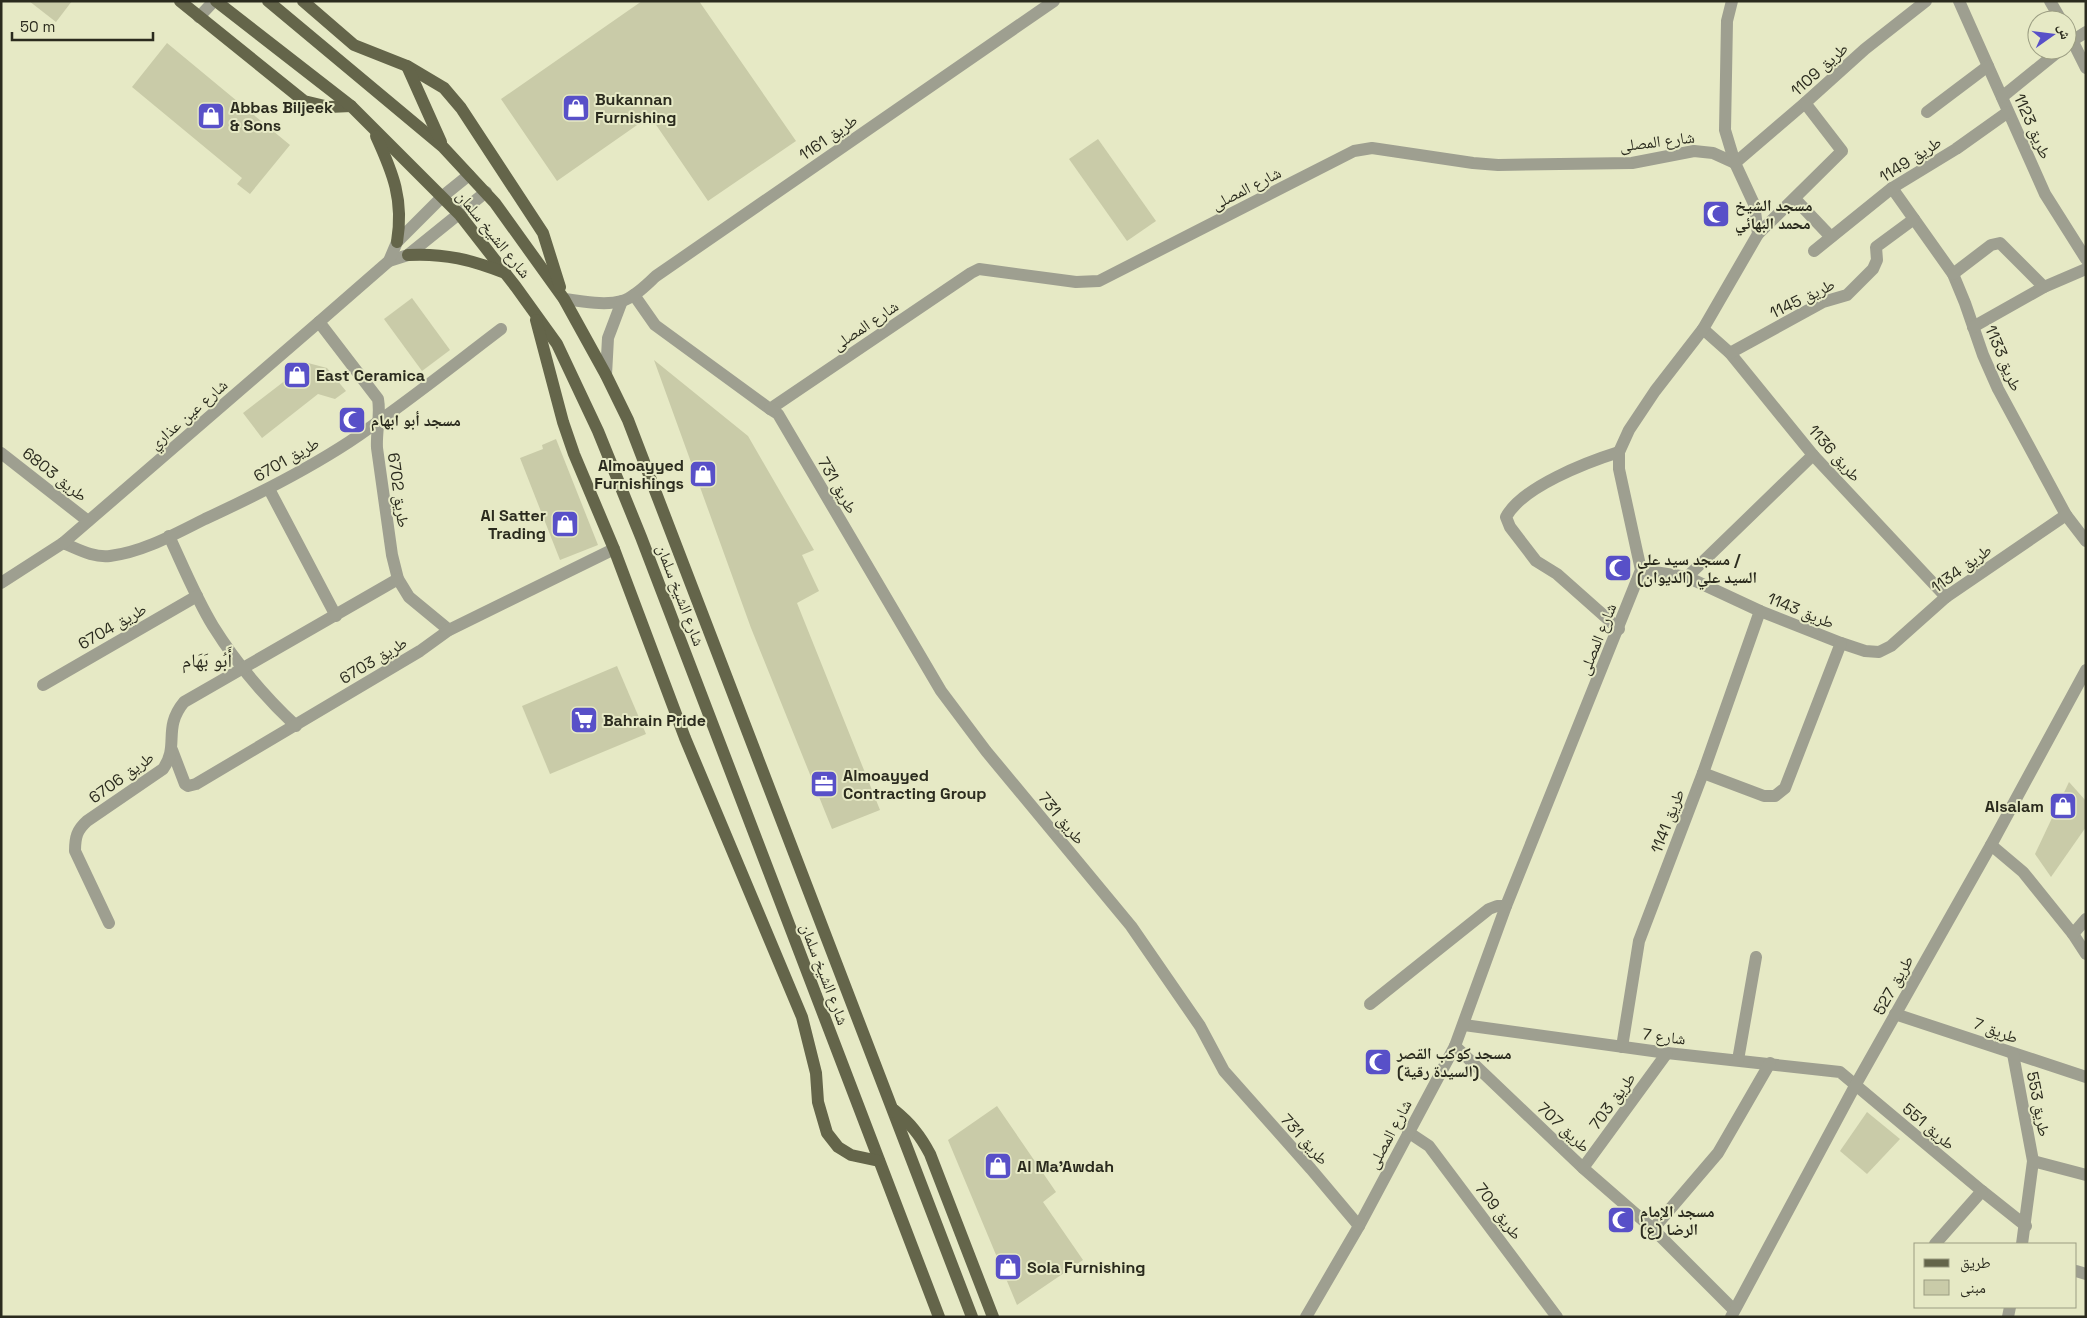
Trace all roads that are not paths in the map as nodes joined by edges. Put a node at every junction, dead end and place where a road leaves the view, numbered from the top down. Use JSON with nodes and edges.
{"nodes":[{"id":1,"x":180,"y":1,"type":"edge"},
{"id":2,"x":215,"y":1,"type":"edge"},
{"id":3,"x":268,"y":1,"type":"edge"},
{"id":4,"x":303,"y":1,"type":"edge"},
{"id":5,"x":1054,"y":1,"type":"edge"},
{"id":6,"x":1732,"y":1,"type":"edge"},
{"id":7,"x":1926,"y":1,"type":"edge"},
{"id":8,"x":1959,"y":1,"type":"edge"},
{"id":9,"x":199,"y":17,"type":"junction"},
{"id":10,"x":2077,"y":52,"type":"edge"},
{"id":11,"x":2048,"y":60,"type":"edge"},
{"id":12,"x":407,"y":66,"type":"junction"},
{"id":13,"x":1988,"y":66,"type":"junction"},
{"id":14,"x":2086,"y":68,"type":"edge"},
{"id":15,"x":2002,"y":97,"type":"junction"},
{"id":16,"x":1805,"y":103,"type":"junction"},
{"id":17,"x":351,"y":106,"type":"junction"},
{"id":18,"x":1927,"y":112,"type":"dead end"},
{"id":19,"x":2008,"y":112,"type":"junction"},
{"id":20,"x":373,"y":129,"type":"junction"},
{"id":21,"x":444,"y":147,"type":"junction"},
{"id":22,"x":1735,"y":163,"type":"junction"},
{"id":23,"x":470,"y":175,"type":"junction"},
{"id":24,"x":1892,"y":188,"type":"junction"},
{"id":25,"x":486,"y":192,"type":"junction"},
{"id":26,"x":443,"y":196,"type":"junction"},
{"id":27,"x":1796,"y":199,"type":"junction"},
{"id":28,"x":460,"y":215,"type":"junction"},
{"id":29,"x":1914,"y":219,"type":"junction"},
{"id":30,"x":1758,"y":234,"type":"junction"},
{"id":31,"x":1831,"y":237,"type":"junction"},
{"id":32,"x":397,"y":242,"type":"junction"},
{"id":33,"x":1814,"y":251,"type":"dead end"},
{"id":34,"x":408,"y":255,"type":"junction"},
{"id":35,"x":2086,"y":259,"type":"edge"},
{"id":36,"x":389,"y":261,"type":"junction"},
{"id":37,"x":2086,"y":269,"type":"edge"},
{"id":38,"x":506,"y":274,"type":"junction"},
{"id":39,"x":1953,"y":274,"type":"junction"},
{"id":40,"x":2044,"y":287,"type":"junction"},
{"id":41,"x":628,"y":298,"type":"junction"},
{"id":42,"x":564,"y":300,"type":"junction"},
{"id":43,"x":534,"y":312,"type":"junction"},
{"id":44,"x":319,"y":322,"type":"junction"},
{"id":45,"x":1973,"y":327,"type":"junction"},
{"id":46,"x":501,"y":329,"type":"dead end"},
{"id":47,"x":1703,"y":329,"type":"junction"},
{"id":48,"x":1730,"y":353,"type":"junction"},
{"id":49,"x":606,"y":375,"type":"junction"},
{"id":50,"x":770,"y":409,"type":"junction"},
{"id":51,"x":378,"y":422,"type":"junction"},
{"id":52,"x":1619,"y":452,"type":"junction"},
{"id":53,"x":1,"y":453,"type":"edge"},
{"id":54,"x":1813,"y":455,"type":"junction"},
{"id":55,"x":269,"y":489,"type":"junction"},
{"id":56,"x":2066,"y":515,"type":"junction"},
{"id":57,"x":88,"y":521,"type":"junction"},
{"id":58,"x":169,"y":536,"type":"junction"},
{"id":59,"x":2086,"y":541,"type":"edge"},
{"id":60,"x":63,"y":543,"type":"junction"},
{"id":61,"x":614,"y":549,"type":"junction"},
{"id":62,"x":1642,"y":570,"type":"junction"},
{"id":63,"x":1686,"y":577,"type":"junction"},
{"id":64,"x":398,"y":580,"type":"junction"},
{"id":65,"x":1,"y":583,"type":"edge"},
{"id":66,"x":197,"y":596,"type":"junction"},
{"id":67,"x":1946,"y":597,"type":"junction"},
{"id":68,"x":1760,"y":611,"type":"junction"},
{"id":69,"x":336,"y":616,"type":"junction"},
{"id":70,"x":1619,"y":629,"type":"junction"},
{"id":71,"x":449,"y":630,"type":"junction"},
{"id":72,"x":1841,"y":643,"type":"junction"},
{"id":73,"x":1879,"y":652,"type":"joint"},
{"id":74,"x":243,"y":669,"type":"junction"},
{"id":75,"x":2086,"y":670,"type":"edge"},
{"id":76,"x":43,"y":685,"type":"dead end"},
{"id":77,"x":296,"y":726,"type":"junction"},
{"id":78,"x":172,"y":750,"type":"junction"},
{"id":79,"x":1703,"y":773,"type":"junction"},
{"id":80,"x":1991,"y":845,"type":"junction"},
{"id":81,"x":1506,"y":906,"type":"junction"},
{"id":82,"x":2086,"y":919,"type":"edge"},
{"id":83,"x":108,"y":923,"type":"dead end"},
{"id":84,"x":2073,"y":934,"type":"junction"},
{"id":85,"x":2086,"y":954,"type":"edge"},
{"id":86,"x":1756,"y":957,"type":"dead end"},
{"id":87,"x":1370,"y":1004,"type":"dead end"},
{"id":88,"x":1894,"y":1014,"type":"junction"},
{"id":89,"x":1464,"y":1025,"type":"junction"},
{"id":90,"x":1455,"y":1046,"type":"junction"},
{"id":91,"x":1622,"y":1047,"type":"junction"},
{"id":92,"x":1667,"y":1053,"type":"junction"},
{"id":93,"x":2013,"y":1054,"type":"junction"},
{"id":94,"x":1738,"y":1060,"type":"junction"},
{"id":95,"x":1770,"y":1063,"type":"junction"},
{"id":96,"x":2086,"y":1077,"type":"edge"},
{"id":97,"x":1856,"y":1084,"type":"junction"},
{"id":98,"x":892,"y":1109,"type":"junction"},
{"id":99,"x":1408,"y":1132,"type":"junction"},
{"id":100,"x":2033,"y":1160,"type":"junction"},
{"id":101,"x":878,"y":1161,"type":"junction"},
{"id":102,"x":1583,"y":1168,"type":"junction"},
{"id":103,"x":2086,"y":1175,"type":"edge"},
{"id":104,"x":1982,"y":1191,"type":"junction"},
{"id":105,"x":1359,"y":1226,"type":"junction"},
{"id":106,"x":2026,"y":1226,"type":"junction"},
{"id":107,"x":1653,"y":1229,"type":"junction"},
{"id":108,"x":1936,"y":1243,"type":"edge"},
{"id":109,"x":2022,"y":1243,"type":"edge"},
{"id":110,"x":1732,"y":1314,"type":"edge"},
{"id":111,"x":939,"y":1317,"type":"edge"},
{"id":112,"x":972,"y":1317,"type":"edge"},
{"id":113,"x":993,"y":1317,"type":"edge"},
{"id":114,"x":1306,"y":1317,"type":"edge"},
{"id":115,"x":1557,"y":1317,"type":"edge"}],
"edges":[{"from":1,"to":9,"type":"main road"},
{"from":2,"to":9,"type":"street"},
{"from":2,"to":17,"type":"main road","name":"شارع الشيخ سلمان"},
{"from":3,"to":21,"type":"main road","name":"شارع الشيخ سلمان"},
{"from":4,"to":12,"type":"main road"},
{"from":5,"to":41,"type":"street","name":"طريق 1161"},
{"from":6,"to":22,"type":"street"},
{"from":7,"to":16,"type":"street","name":"طريق 1109"},
{"from":8,"to":13,"type":"street","name":"طريق 1123"},
{"from":9,"to":17,"type":"main road"},
{"from":10,"to":14,"type":"street"},
{"from":11,"to":15,"type":"street"},
{"from":12,"to":21,"type":"main road"},
{"from":12,"to":42,"type":"main road"},
{"from":13,"to":15,"type":"street","name":"طريق 1123"},
{"from":13,"to":18,"type":"street"},
{"from":15,"to":19,"type":"street","name":"طريق 1123"},
{"from":16,"to":22,"type":"street","name":"طريق 1109"},
{"from":16,"to":27,"type":"street"},
{"from":17,"to":20,"type":"main road","name":"شارع الشيخ سلمان"},
{"from":19,"to":24,"type":"street","name":"طريق 1149"},
{"from":19,"to":35,"type":"street","name":"طريق 1123"},
{"from":20,"to":26,"type":"main road","name":"شارع الشيخ سلمان"},
{"from":20,"to":32,"type":"main road"},
{"from":21,"to":23,"type":"main road","name":"شارع الشيخ سلمان"},
{"from":22,"to":30,"type":"street"},
{"from":22,"to":50,"type":"street","name":"شارع المصلى"},
{"from":23,"to":25,"type":"main road","name":"شارع الشيخ سلمان"},
{"from":23,"to":26,"type":"street","name":"شارع عين عذاري"},
{"from":24,"to":29,"type":"street","name":"طريق 1133"},
{"from":24,"to":31,"type":"street","name":"طريق 1149"},
{"from":25,"to":28,"type":"street","name":"شارع عين عذاري"},
{"from":25,"to":42,"type":"main road","name":"شارع الشيخ سلمان"},
{"from":26,"to":28,"type":"main road","name":"شارع الشيخ سلمان"},
{"from":26,"to":32,"type":"street","name":"شارع عين عذاري"},
{"from":27,"to":30,"type":"street"},
{"from":27,"to":31,"type":"street"},
{"from":28,"to":34,"type":"street","name":"شارع عين عذاري"},
{"from":28,"to":38,"type":"main road","name":"شارع الشيخ سلمان"},
{"from":29,"to":39,"type":"street","name":"طريق 1133"},
{"from":29,"to":48,"type":"street","name":"طريق 1145"},
{"from":30,"to":47,"type":"street"},
{"from":31,"to":33,"type":"street","name":"طريق 1149"},
{"from":32,"to":36,"type":"street","name":"شارع عين عذاري"},
{"from":34,"to":36,"type":"street","name":"شارع عين عذاري"},
{"from":34,"to":38,"type":"main road"},
{"from":36,"to":44,"type":"street","name":"شارع عين عذاري"},
{"from":37,"to":40,"type":"street"},
{"from":38,"to":43,"type":"main road","name":"شارع الشيخ سلمان"},
{"from":39,"to":40,"type":"street"},
{"from":39,"to":45,"type":"street","name":"طريق 1133"},
{"from":40,"to":45,"type":"street"},
{"from":41,"to":42,"type":"street"},
{"from":41,"to":49,"type":"street"},
{"from":41,"to":50,"type":"street"},
{"from":42,"to":49,"type":"main road","name":"شارع الشيخ سلمان"},
{"from":43,"to":61,"type":"main road"},
{"from":43,"to":101,"type":"main road","name":"شارع الشيخ سلمان"},
{"from":44,"to":51,"type":"street","name":"طريق 6702"},
{"from":44,"to":57,"type":"street","name":"شارع عين عذاري"},
{"from":45,"to":56,"type":"street","name":"طريق 1133"},
{"from":46,"to":51,"type":"street","name":"طريق 6701"},
{"from":47,"to":48,"type":"street","name":"طريق 1136"},
{"from":47,"to":52,"type":"street"},
{"from":48,"to":54,"type":"street","name":"طريق 1136"},
{"from":49,"to":98,"type":"main road","name":"شارع الشيخ سلمان"},
{"from":50,"to":105,"type":"street","name":"طريق 731"},
{"from":51,"to":55,"type":"street","name":"طريق 6701"},
{"from":51,"to":64,"type":"street","name":"طريق 6702"},
{"from":52,"to":62,"type":"street"},
{"from":52,"to":70,"type":"street"},
{"from":53,"to":57,"type":"street","name":"طريق 6803"},
{"from":54,"to":63,"type":"street"},
{"from":54,"to":67,"type":"street","name":"طريق 1136"},
{"from":55,"to":58,"type":"street","name":"طريق 6701"},
{"from":55,"to":69,"type":"street"},
{"from":56,"to":59,"type":"street","name":"طريق 1133"},
{"from":56,"to":67,"type":"street","name":"طريق 1134"},
{"from":57,"to":60,"type":"street","name":"شارع عين عذاري"},
{"from":58,"to":60,"type":"street","name":"طريق 6701"},
{"from":58,"to":66,"type":"street"},
{"from":60,"to":65,"type":"street","name":"شارع عين عذاري"},
{"from":61,"to":71,"type":"street","name":"طريق 6703"},
{"from":61,"to":101,"type":"main road"},
{"from":62,"to":63,"type":"street","name":"طريق 1143"},
{"from":62,"to":70,"type":"street","name":"شارع المصلى"},
{"from":63,"to":68,"type":"street","name":"طريق 1143"},
{"from":64,"to":69,"type":"street","name":"طريق 6706"},
{"from":64,"to":71,"type":"street","name":"طريق 6702"},
{"from":66,"to":74,"type":"street"},
{"from":66,"to":76,"type":"street","name":"طريق 6704"},
{"from":67,"to":73,"type":"street","name":"طريق 1134"},
{"from":68,"to":72,"type":"street","name":"طريق 1143"},
{"from":68,"to":79,"type":"street","name":"طريق 1141"},
{"from":69,"to":74,"type":"street","name":"طريق 6706"},
{"from":70,"to":81,"type":"street","name":"شارع المصلى"},
{"from":71,"to":77,"type":"street","name":"طريق 6703"},
{"from":72,"to":73,"type":"street","name":"طريق 1143"},
{"from":72,"to":79,"type":"street"},
{"from":74,"to":77,"type":"street"},
{"from":74,"to":78,"type":"street","name":"طريق 6706"},
{"from":75,"to":80,"type":"street","name":"طريق 527"},
{"from":77,"to":78,"type":"street","name":"طريق 6703"},
{"from":78,"to":83,"type":"street","name":"طريق 6706"},
{"from":79,"to":91,"type":"street","name":"طريق 1141"},
{"from":80,"to":84,"type":"street"},
{"from":80,"to":88,"type":"street","name":"طريق 527"},
{"from":81,"to":87,"type":"street"},
{"from":81,"to":89,"type":"street","name":"شارع المصلى"},
{"from":82,"to":84,"type":"street"},
{"from":84,"to":85,"type":"street"},
{"from":86,"to":94,"type":"street"},
{"from":88,"to":93,"type":"street","name":"طريق 7"},
{"from":88,"to":97,"type":"street","name":"طريق 527"},
{"from":89,"to":90,"type":"street","name":"شارع المصلى"},
{"from":89,"to":91,"type":"street","name":"شارع 7"},
{"from":90,"to":99,"type":"street","name":"شارع المصلى"},
{"from":90,"to":102,"type":"street","name":"طريق 707"},
{"from":91,"to":92,"type":"street","name":"شارع 7"},
{"from":92,"to":94,"type":"street","name":"شارع 7"},
{"from":92,"to":102,"type":"street","name":"طريق 703"},
{"from":93,"to":96,"type":"street","name":"طريق 7"},
{"from":93,"to":100,"type":"street","name":"طريق 553"},
{"from":94,"to":95,"type":"street","name":"شارع 7"},
{"from":95,"to":97,"type":"street","name":"شارع 7"},
{"from":95,"to":107,"type":"street"},
{"from":97,"to":104,"type":"street","name":"طريق 551"},
{"from":97,"to":110,"type":"street","name":"طريق 527"},
{"from":98,"to":112,"type":"main road","name":"شارع الشيخ سلمان"},
{"from":98,"to":113,"type":"main road"},
{"from":99,"to":105,"type":"street","name":"شارع المصلى"},
{"from":99,"to":115,"type":"street","name":"طريق 709"},
{"from":100,"to":103,"type":"street","name":"طريق 553"},
{"from":100,"to":106,"type":"street","name":"طريق 553"},
{"from":101,"to":111,"type":"main road","name":"شارع الشيخ سلمان"},
{"from":102,"to":107,"type":"street","name":"طريق 707"},
{"from":104,"to":106,"type":"street","name":"طريق 551"},
{"from":104,"to":108,"type":"street"},
{"from":105,"to":114,"type":"street","name":"شارع المصلى"},
{"from":106,"to":109,"type":"street","name":"طريق 553"},
{"from":107,"to":110,"type":"street","name":"طريق 707"}]}
